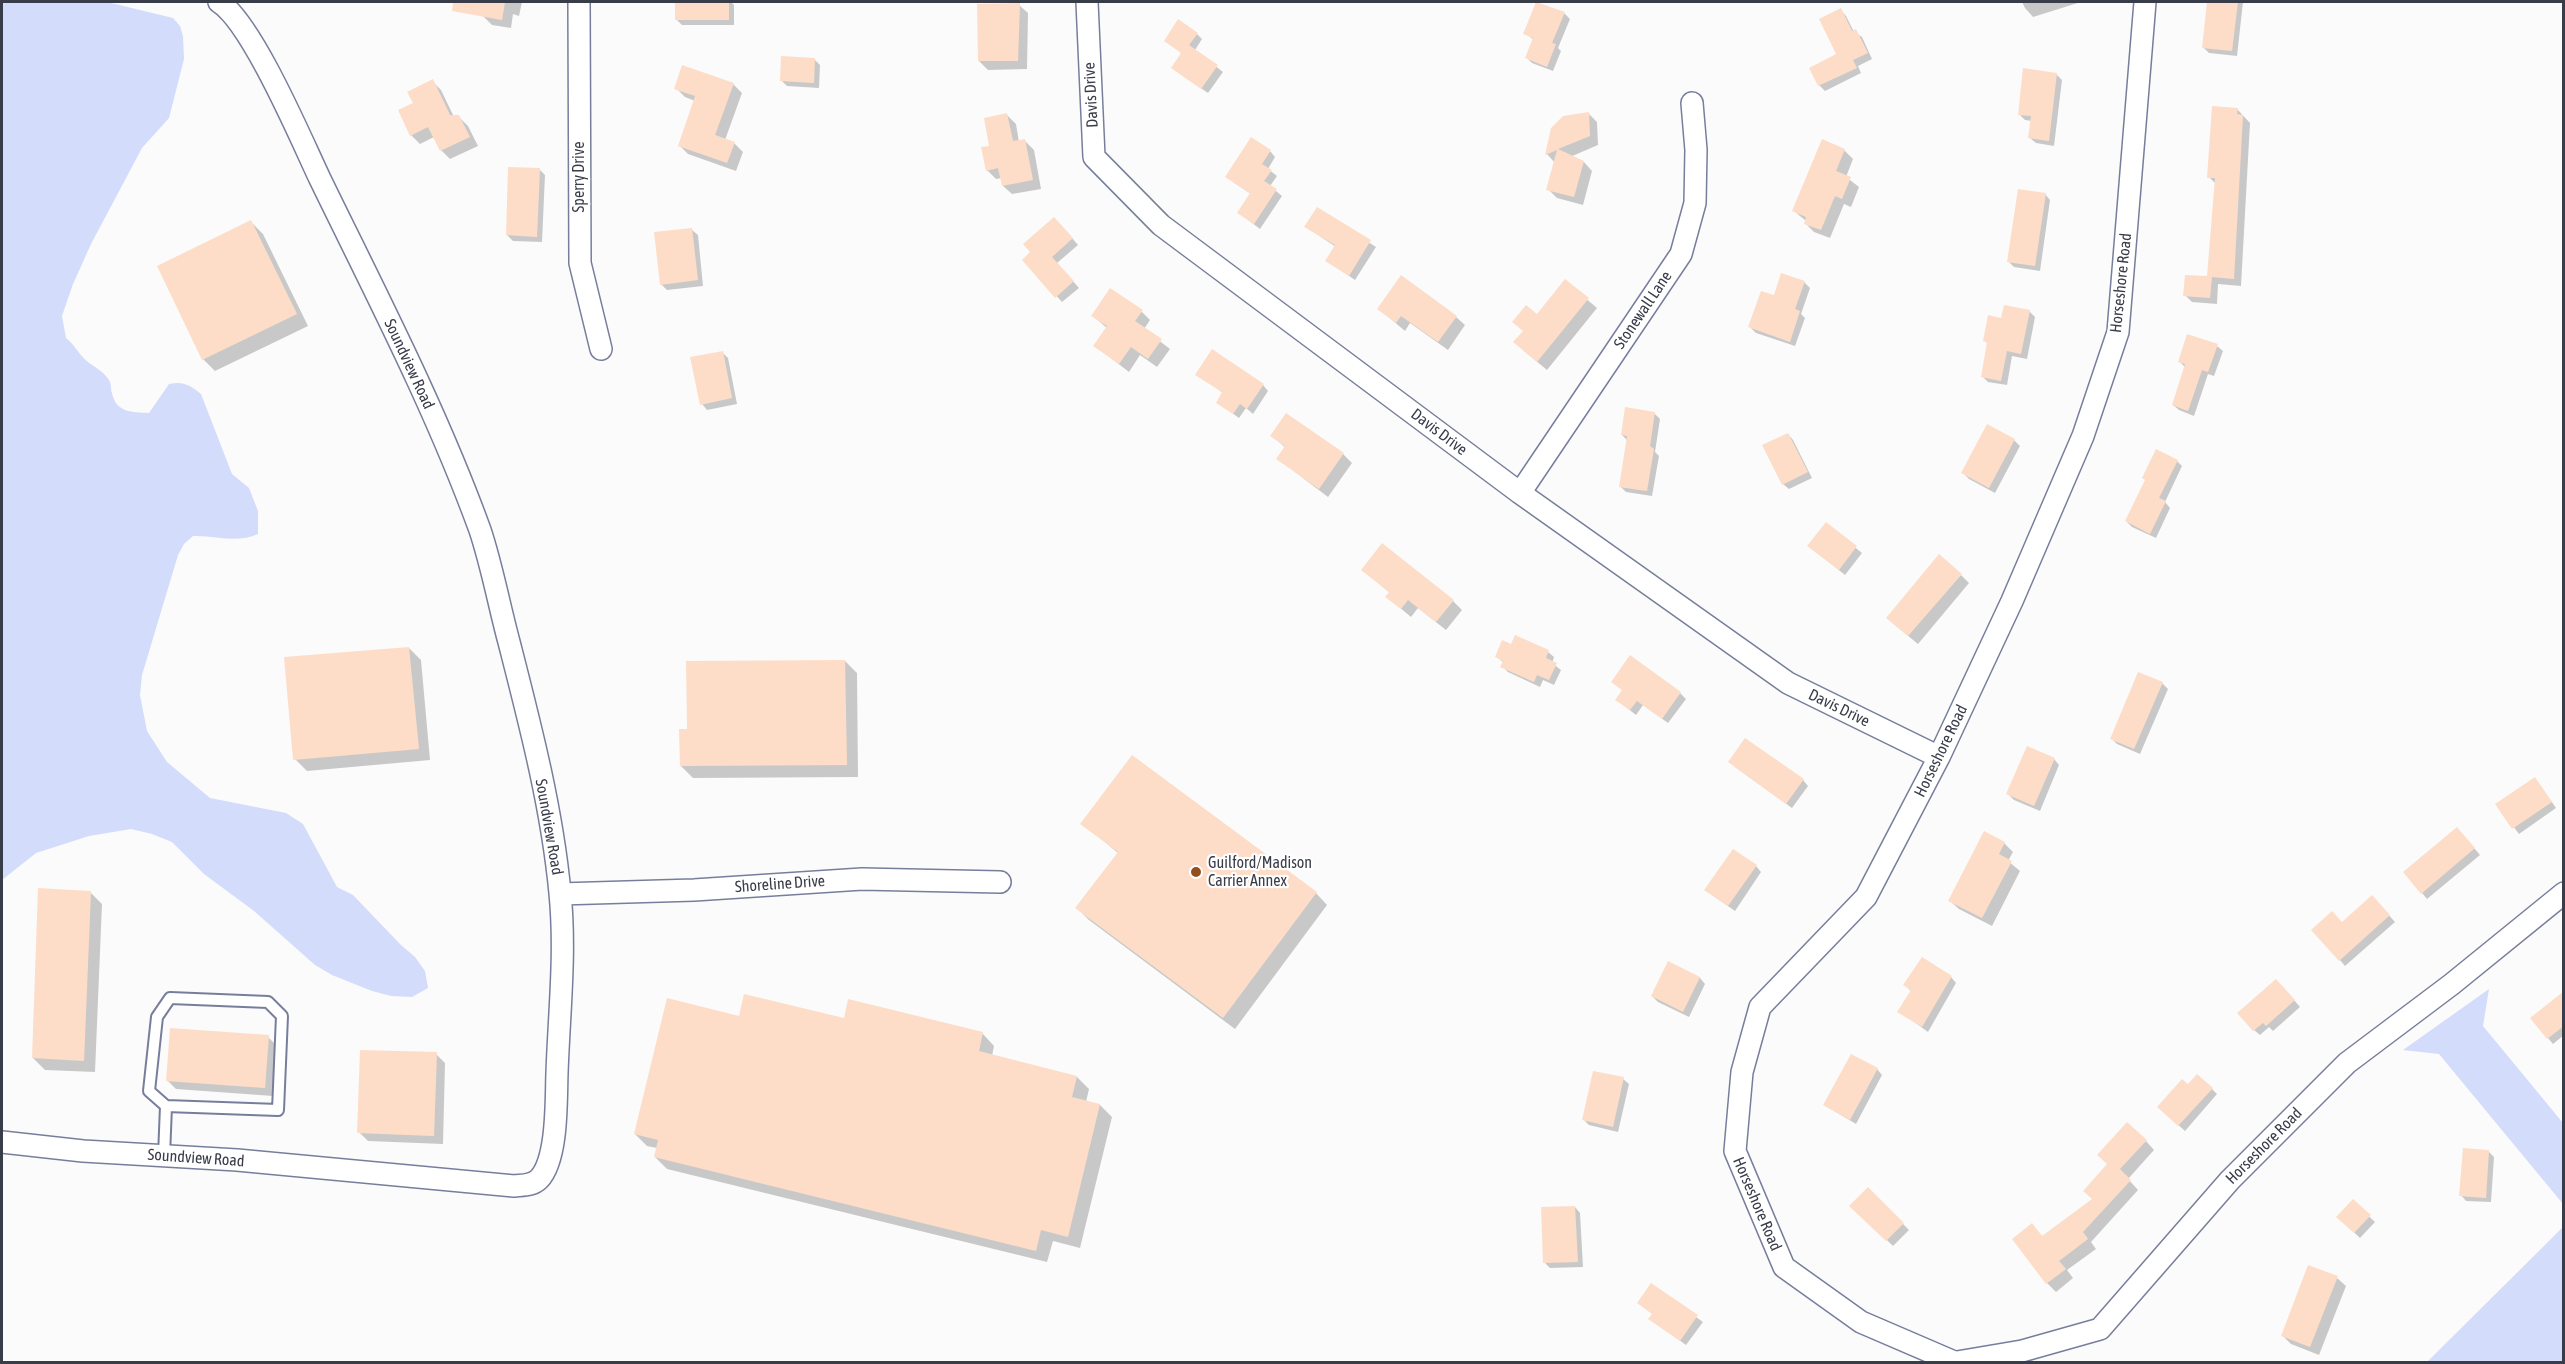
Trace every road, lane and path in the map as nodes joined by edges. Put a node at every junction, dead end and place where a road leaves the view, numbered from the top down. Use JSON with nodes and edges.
{"nodes":[{"id":1,"x":219,"y":2,"type":"edge"},
{"id":2,"x":579,"y":2,"type":"edge"},
{"id":3,"x":1087,"y":2,"type":"edge"},
{"id":4,"x":2145,"y":2,"type":"edge"},
{"id":5,"x":1692,"y":103,"type":"dead end"},
{"id":6,"x":601,"y":349,"type":"dead end"},
{"id":7,"x":1520,"y":493,"type":"junction"},
{"id":8,"x":1939,"y":757,"type":"junction"},
{"id":9,"x":1000,"y":882,"type":"dead end"},
{"id":10,"x":2564,"y":893,"type":"edge"},
{"id":11,"x":560,"y":894,"type":"junction"},
{"id":12,"x":166,"y":1107,"type":"junction"},
{"id":13,"x":2,"y":1142,"type":"edge"},
{"id":14,"x":164,"y":1156,"type":"junction"},
{"id":15,"x":1956,"y":1362,"type":"edge"}],
"edges":[{"from":1,"to":11,"type":"street","name":"Soundview Road"},
{"from":2,"to":6,"type":"street","name":"Sperry Drive"},
{"from":3,"to":7,"type":"street","name":"Davis Drive"},
{"from":4,"to":8,"type":"street","name":"Horseshore Road"},
{"from":5,"to":7,"type":"street","name":"Stonewall Lane"},
{"from":7,"to":8,"type":"street","name":"Davis Drive"},
{"from":8,"to":15,"type":"street","name":"Horseshore Road"},
{"from":9,"to":11,"type":"street","name":"Shoreline Drive"},
{"from":10,"to":15,"type":"street","name":"Horseshore Road"},
{"from":11,"to":14,"type":"street","name":"Soundview Road"},
{"from":12,"to":12,"type":"lane"},
{"from":12,"to":14,"type":"lane"},
{"from":13,"to":14,"type":"street","name":"Soundview Road"}]}
